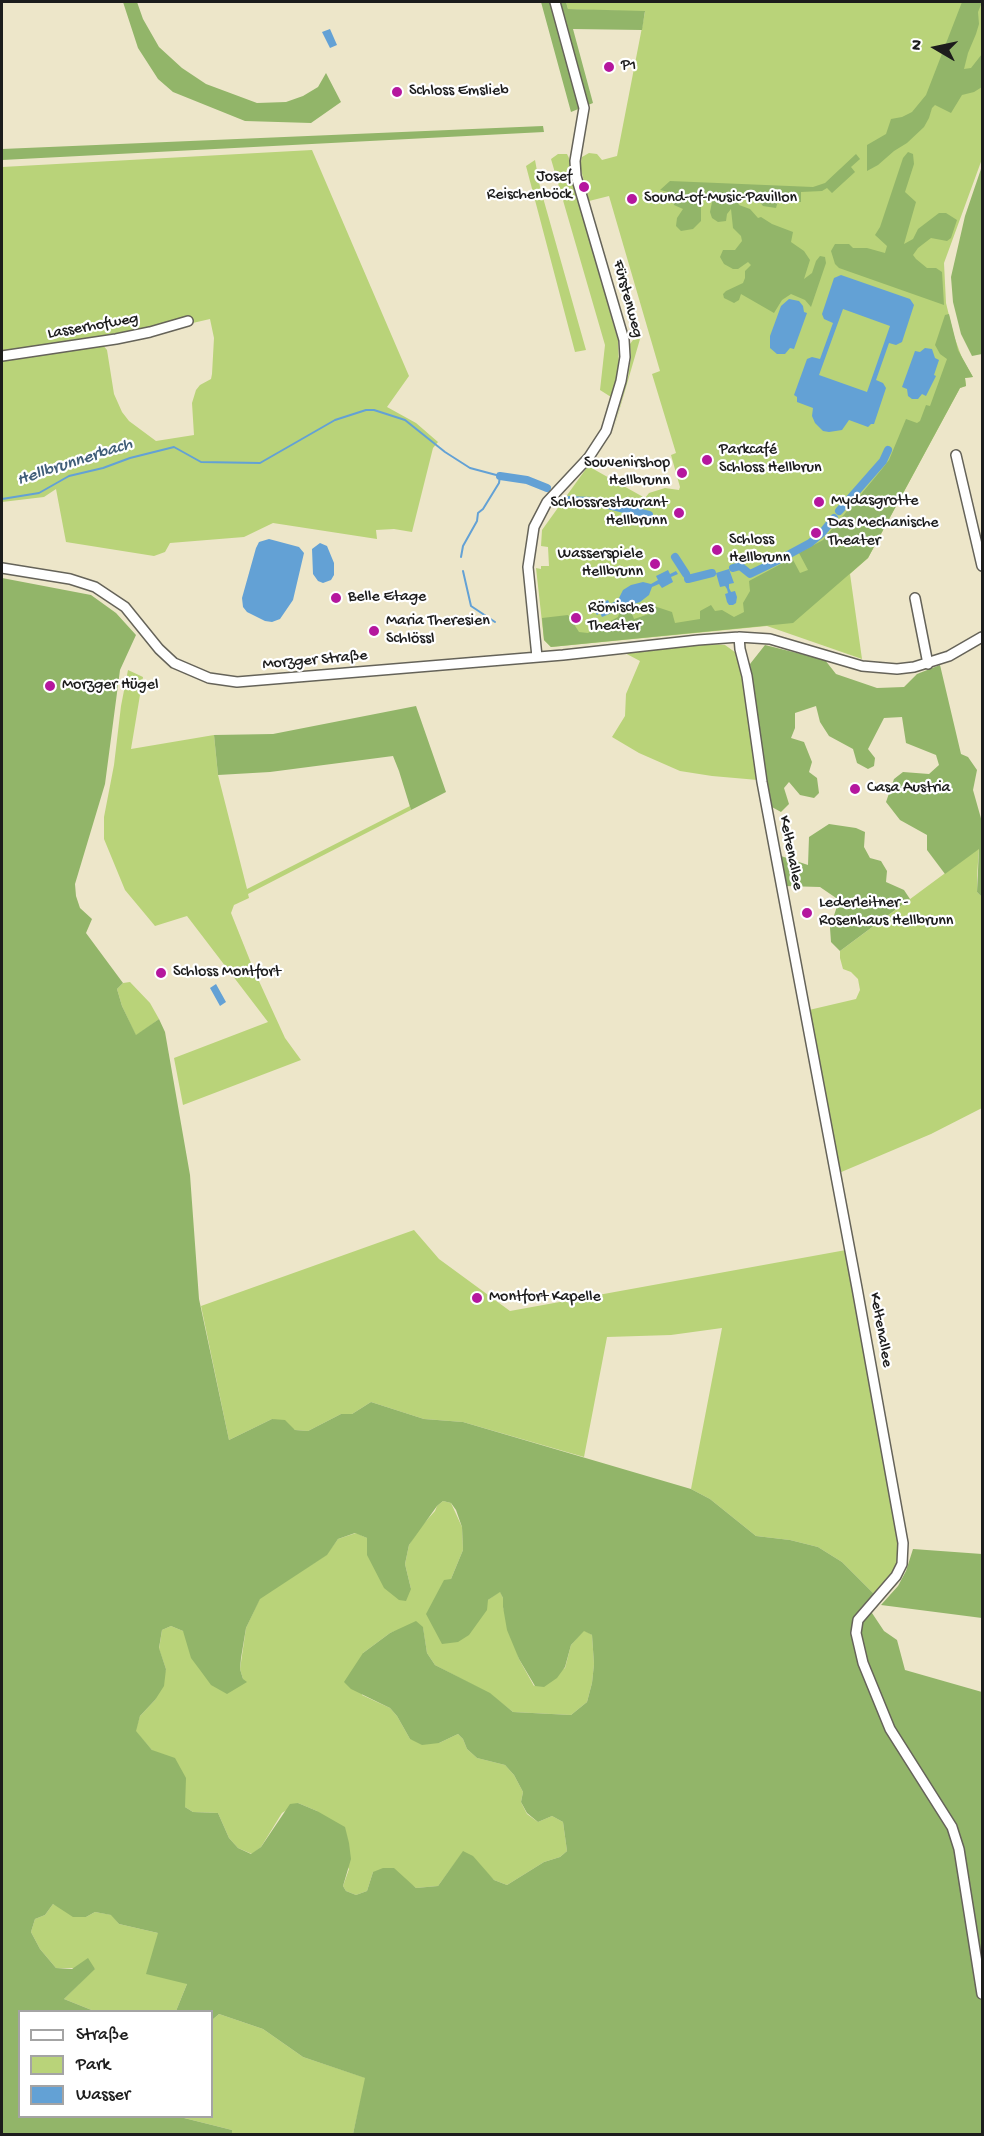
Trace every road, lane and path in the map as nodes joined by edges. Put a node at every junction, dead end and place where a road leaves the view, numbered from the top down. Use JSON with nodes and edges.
{"nodes":[{"id":1,"x":555,"y":2,"type":"edge"},
{"id":2,"x":188,"y":321,"type":"dead end"},
{"id":3,"x":2,"y":356,"type":"edge"},
{"id":4,"x":956,"y":455,"type":"dead end"},
{"id":5,"x":982,"y":566,"type":"edge"},
{"id":6,"x":2,"y":568,"type":"edge"},
{"id":7,"x":915,"y":598,"type":"dead end"},
{"id":8,"x":739,"y":637,"type":"junction"},
{"id":9,"x":982,"y":637,"type":"edge"},
{"id":10,"x":537,"y":657,"type":"junction"},
{"id":11,"x":928,"y":664,"type":"junction"},
{"id":12,"x":982,"y":1994,"type":"edge"}],
"edges":[{"from":1,"to":10,"type":"street","name":"Fürstenweg"},
{"from":2,"to":3,"type":"street","name":"Lasserhofweg"},
{"from":4,"to":5,"type":"street"},
{"from":6,"to":10,"type":"street","name":"Morzger Straße"},
{"from":7,"to":11,"type":"street"},
{"from":8,"to":10,"type":"street","name":"Morzger Straße"},
{"from":8,"to":11,"type":"street","name":"Morzger Straße"},
{"from":8,"to":12,"type":"street","name":"Keltenallee"},
{"from":9,"to":11,"type":"street","name":"Morzger Straße"}]}
